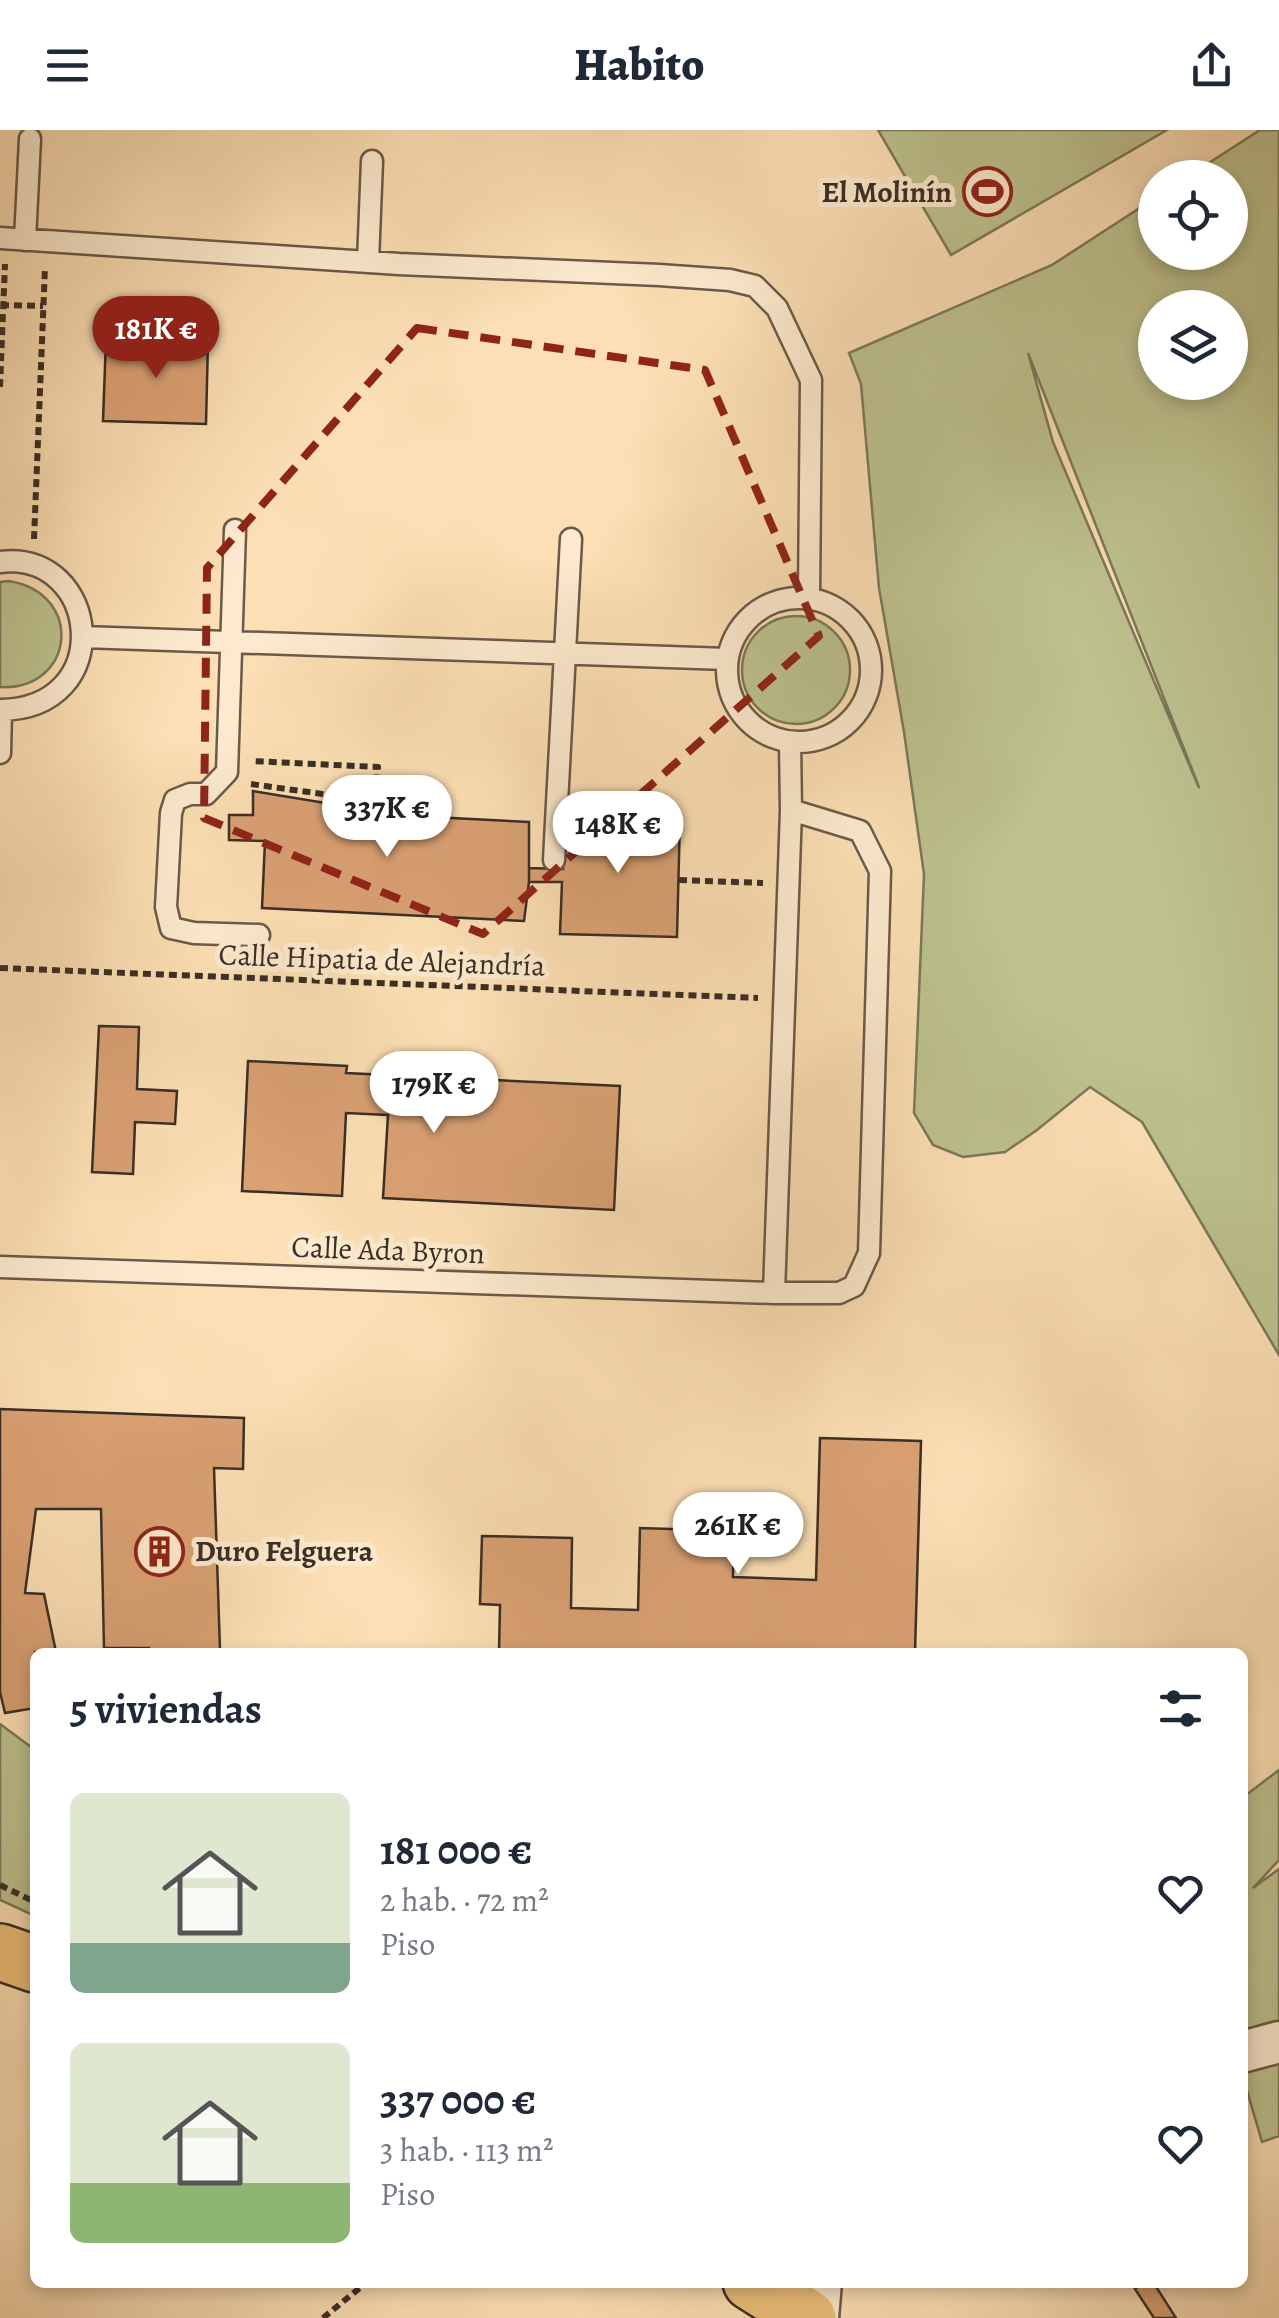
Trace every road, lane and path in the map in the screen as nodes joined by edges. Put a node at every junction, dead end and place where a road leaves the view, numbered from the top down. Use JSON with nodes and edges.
{"nodes":[{"id":1,"x":30,"y":140,"type":"dead end"},
{"id":2,"x":372,"y":161,"type":"dead end"},
{"id":3,"x":0,"y":238,"type":"edge"},
{"id":4,"x":25,"y":240,"type":"junction"},
{"id":5,"x":6,"y":262,"type":"dead end"},
{"id":6,"x":368,"y":262,"type":"junction"},
{"id":7,"x":45,"y":263,"type":"dead end"},
{"id":8,"x":2,"y":305,"type":"edge"},
{"id":9,"x":43,"y":306,"type":"junction"},
{"id":10,"x":0,"y":387,"type":"edge"},
{"id":11,"x":235,"y":530,"type":"dead end"},
{"id":12,"x":572,"y":540,"type":"dead end"},
{"id":13,"x":0,"y":562,"type":"edge"},
{"id":14,"x":33,"y":565,"type":"junction"},
{"id":15,"x":809,"y":597,"type":"junction"},
{"id":16,"x":84,"y":637,"type":"junction"},
{"id":17,"x":232,"y":642,"type":"junction"},
{"id":18,"x":565,"y":653,"type":"junction"},
{"id":19,"x":727,"y":658,"type":"junction"},
{"id":20,"x":1,"y":710,"type":"edge"},
{"id":21,"x":790,"y":743,"type":"junction"},
{"id":22,"x":0,"y":753,"type":"edge"},
{"id":23,"x":227,"y":766,"type":"junction"},
{"id":24,"x":792,"y":810,"type":"junction"},
{"id":25,"x":554,"y":860,"type":"dead end"},
{"id":26,"x":679,"y":880,"type":"dead end"},
{"id":27,"x":768,"y":883,"type":"dead end"},
{"id":28,"x":259,"y":934,"type":"dead end"},
{"id":29,"x":0,"y":968,"type":"edge"},
{"id":30,"x":763,"y":998,"type":"dead end"},
{"id":31,"x":0,"y":1267,"type":"edge"},
{"id":32,"x":774,"y":1293,"type":"junction"},
{"id":33,"x":0,"y":1885,"type":"edge"},
{"id":34,"x":30,"y":1900,"type":"edge"},
{"id":35,"x":0,"y":1952,"type":"edge"},
{"id":36,"x":30,"y":1962,"type":"edge"},
{"id":37,"x":1279,"y":2042,"type":"edge"},
{"id":38,"x":1248,"y":2050,"type":"edge"},
{"id":39,"x":360,"y":2288,"type":"edge"},
{"id":40,"x":760,"y":2288,"type":"edge"},
{"id":41,"x":820,"y":2288,"type":"edge"},
{"id":42,"x":323,"y":2318,"type":"edge"},
{"id":43,"x":808,"y":2318,"type":"edge"},
{"id":44,"x":818,"y":2318,"type":"edge"}],
"edges":[{"from":1,"to":4,"type":"lane"},
{"from":2,"to":6,"type":"lane"},
{"from":3,"to":4,"type":"lane"},
{"from":4,"to":6,"type":"lane"},
{"from":5,"to":8,"type":"path"},
{"from":6,"to":15,"type":"lane"},
{"from":7,"to":9,"type":"path"},
{"from":8,"to":9,"type":"path"},
{"from":8,"to":10,"type":"path"},
{"from":9,"to":14,"type":"path"},
{"from":11,"to":17,"type":"lane"},
{"from":12,"to":18,"type":"lane"},
{"from":13,"to":14,"type":"lane"},
{"from":14,"to":16,"type":"lane"},
{"from":15,"to":19,"type":"lane"},
{"from":15,"to":21,"type":"lane"},
{"from":16,"to":17,"type":"lane"},
{"from":16,"to":20,"type":"lane"},
{"from":17,"to":18,"type":"lane"},
{"from":17,"to":23,"type":"lane"},
{"from":18,"to":19,"type":"lane"},
{"from":18,"to":25,"type":"lane"},
{"from":19,"to":21,"type":"lane"},
{"from":20,"to":22,"type":"lane"},
{"from":21,"to":24,"type":"lane"},
{"from":23,"to":23,"type":"path"},
{"from":23,"to":28,"type":"lane"},
{"from":24,"to":32,"type":"lane"},
{"from":24,"to":32,"type":"lane","name":"Calle Ada Byron"},
{"from":26,"to":27,"type":"path"},
{"from":29,"to":30,"type":"path","name":"Calle Hipatia de Alejandría"},
{"from":31,"to":32,"type":"lane","name":"Calle Ada Byron"},
{"from":33,"to":34,"type":"path"},
{"from":35,"to":36,"type":"highway"},
{"from":37,"to":38,"type":"street"},
{"from":39,"to":42,"type":"path"},
{"from":40,"to":43,"type":"highway"},
{"from":41,"to":44,"type":"street"}]}
